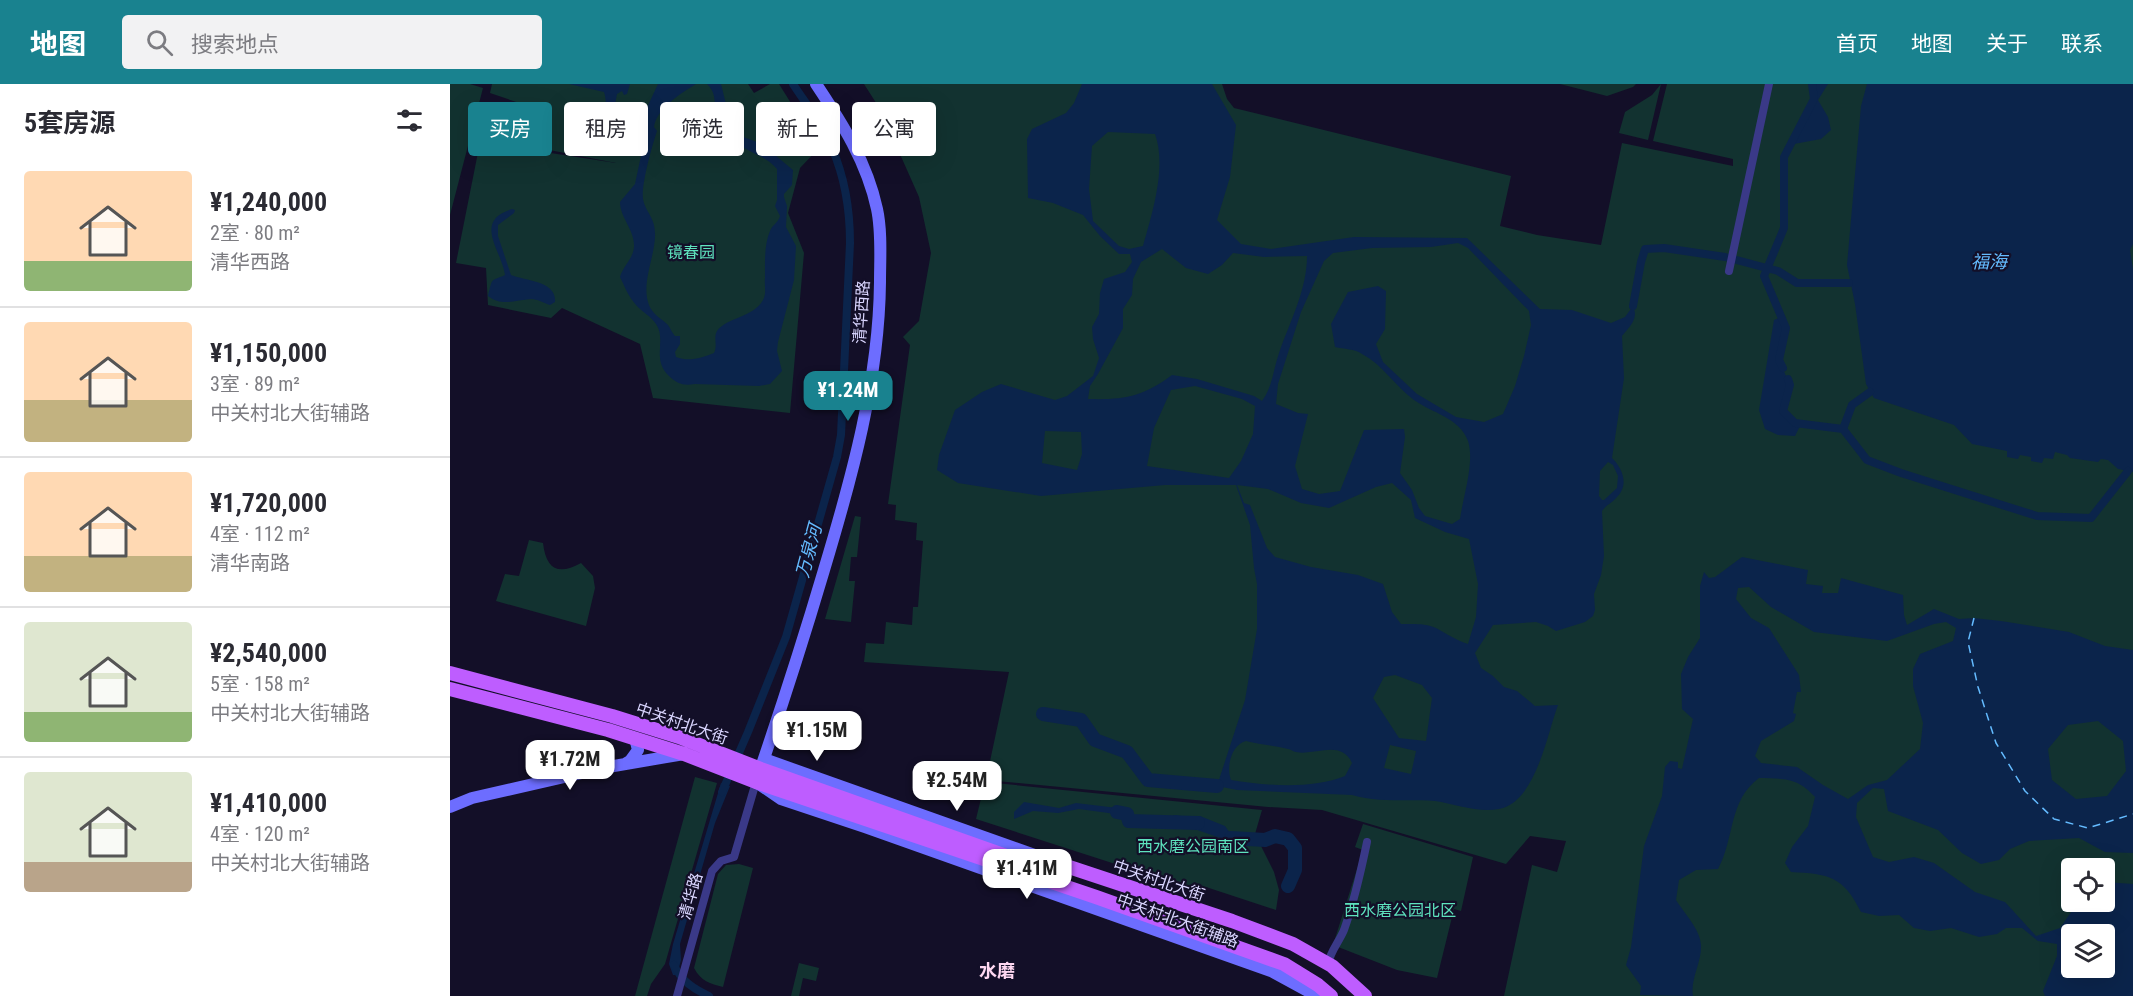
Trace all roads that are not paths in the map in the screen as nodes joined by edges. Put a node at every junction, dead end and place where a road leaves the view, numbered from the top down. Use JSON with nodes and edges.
{"nodes":[{"id":1,"x":816,"y":84,"type":"edge"},
{"id":2,"x":1769,"y":84,"type":"edge"},
{"id":3,"x":1729,"y":271,"type":"dead end"},
{"id":4,"x":450,"y":674,"type":"edge"},
{"id":5,"x":450,"y":689,"type":"edge"},
{"id":6,"x":636,"y":738,"type":"junction"},
{"id":7,"x":684,"y":754,"type":"junction"},
{"id":8,"x":721,"y":761,"type":"junction"},
{"id":9,"x":623,"y":764,"type":"junction"},
{"id":10,"x":760,"y":770,"type":"junction"},
{"id":11,"x":860,"y":793,"type":"junction"},
{"id":12,"x":450,"y":807,"type":"edge"},
{"id":13,"x":879,"y":810,"type":"junction"},
{"id":14,"x":1367,"y":842,"type":"dead end"},
{"id":15,"x":1045,"y":859,"type":"junction"},
{"id":16,"x":1328,"y":964,"type":"junction"},
{"id":17,"x":677,"y":995,"type":"edge"},
{"id":18,"x":1317,"y":996,"type":"edge"},
{"id":19,"x":1331,"y":996,"type":"edge"},
{"id":20,"x":1365,"y":996,"type":"edge"}],
"edges":[{"from":1,"to":10,"type":"street","name":"清华西路"},
{"from":2,"to":3,"type":"street"},
{"from":4,"to":8,"type":"main road","name":"中关村北大街"},
{"from":5,"to":6,"type":"main road","name":"中关村北大街"},
{"from":6,"to":7,"type":"main road","name":"中关村北大街"},
{"from":6,"to":9,"type":"street"},
{"from":7,"to":8,"type":"main road","name":"中关村北大街"},
{"from":7,"to":9,"type":"street"},
{"from":8,"to":10,"type":"main road","name":"中关村北大街"},
{"from":9,"to":12,"type":"street"},
{"from":10,"to":11,"type":"street"},
{"from":10,"to":13,"type":"main road","name":"中关村北大街"},
{"from":10,"to":17,"type":"street","name":"清华路"},
{"from":10,"to":18,"type":"street","name":"中关村北大街辅路"},
{"from":10,"to":19,"type":"main road","name":"中关村北大街"},
{"from":11,"to":13,"type":"main road"},
{"from":11,"to":15,"type":"street"},
{"from":13,"to":15,"type":"main road","name":"中关村北大街"},
{"from":14,"to":16,"type":"street"},
{"from":15,"to":16,"type":"main road","name":"中关村北大街"},
{"from":16,"to":20,"type":"main road","name":"中关村北大街"}]}
